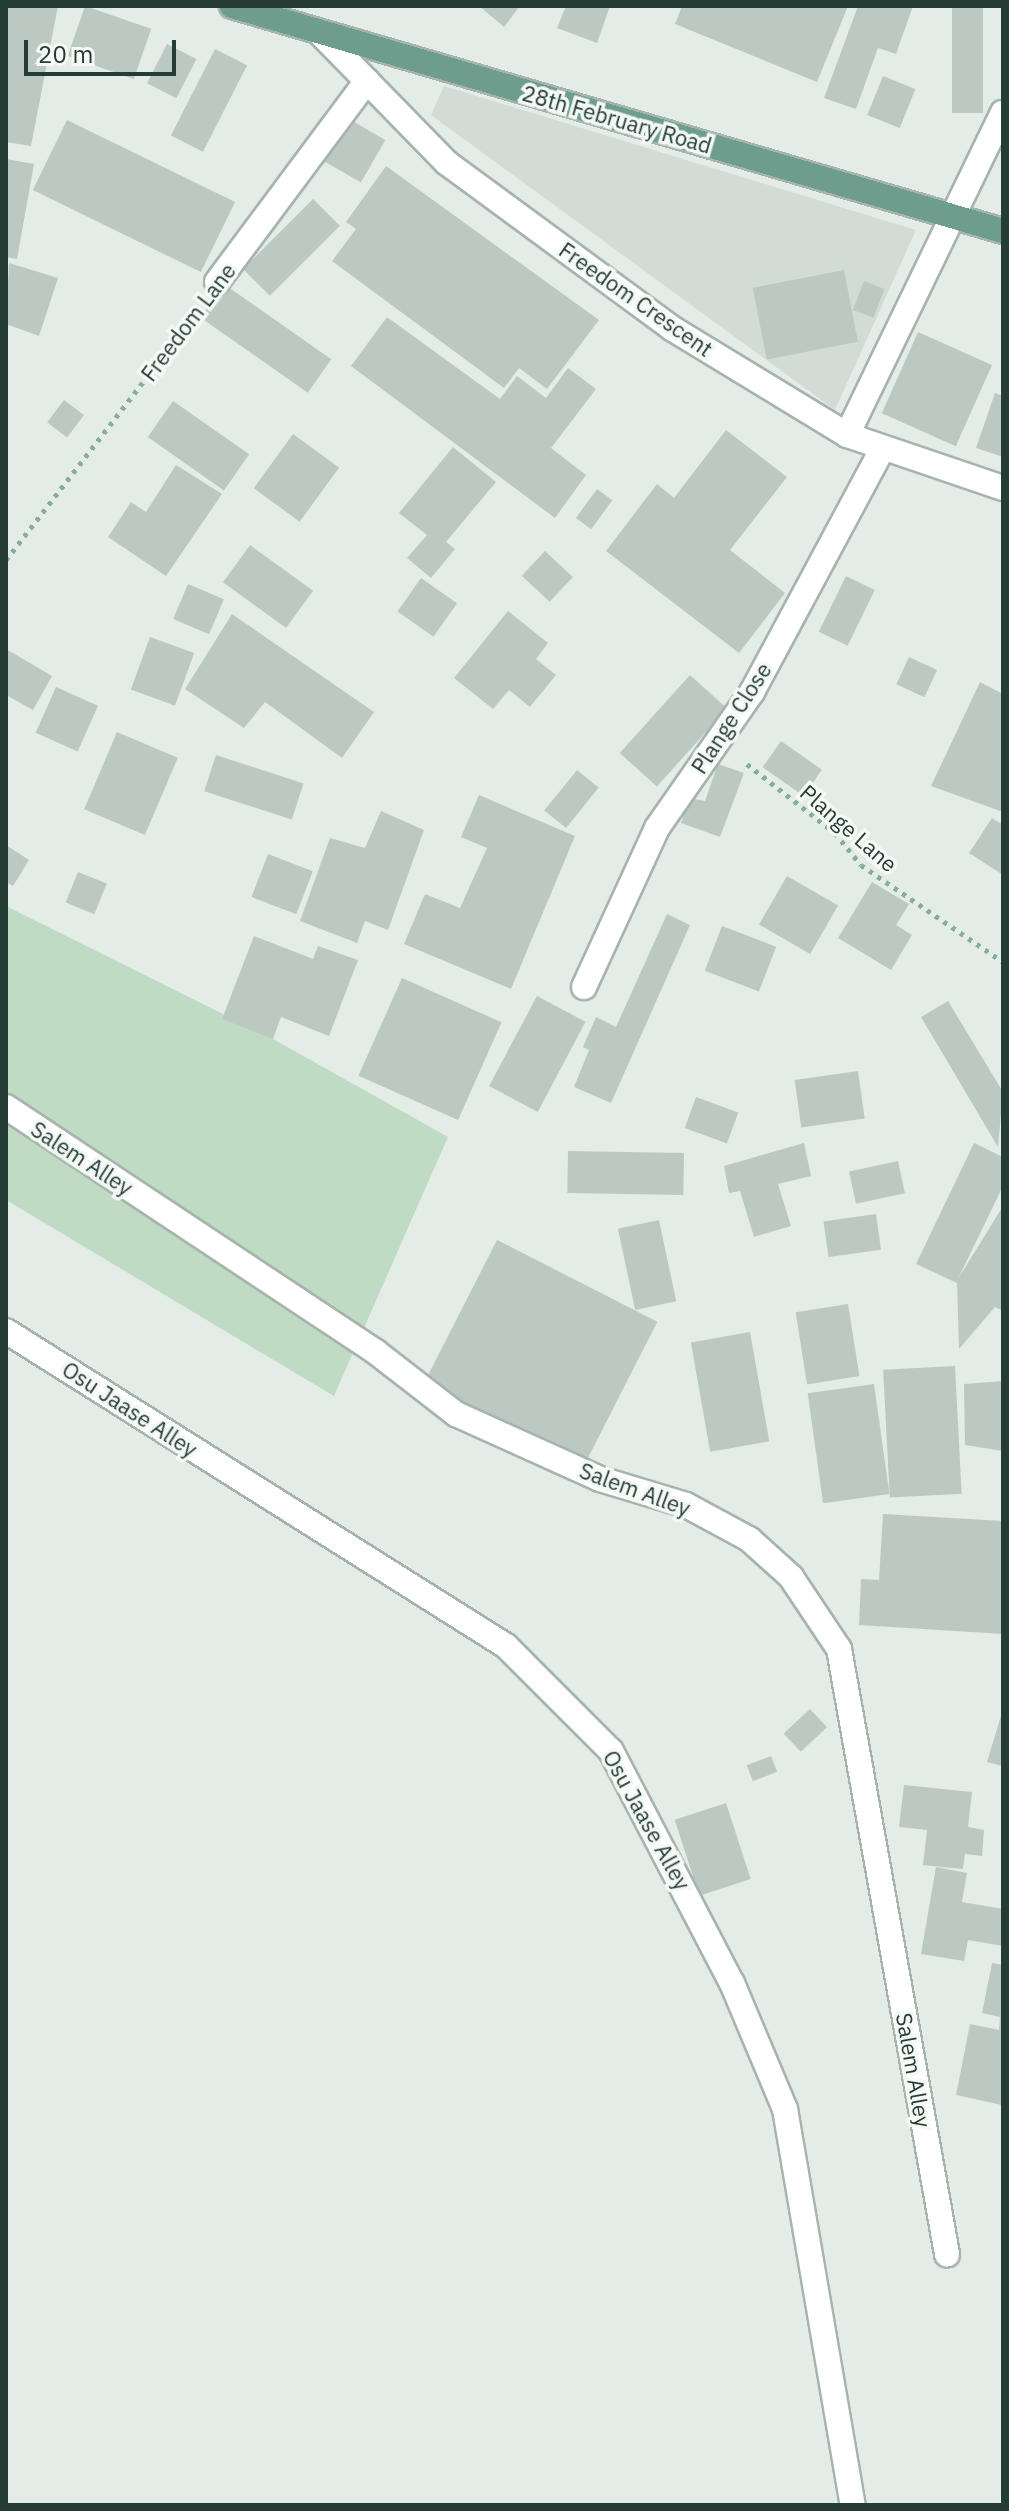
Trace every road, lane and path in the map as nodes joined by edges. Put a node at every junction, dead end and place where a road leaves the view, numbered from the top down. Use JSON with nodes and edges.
{"nodes":[{"id":1,"x":232,"y":6,"type":"edge"},
{"id":2,"x":319,"y":32,"type":"junction"},
{"id":3,"x":367,"y":81,"type":"junction"},
{"id":4,"x":1003,"y":113,"type":"edge"},
{"id":5,"x":955,"y":217,"type":"junction"},
{"id":6,"x":1003,"y":231,"type":"edge"},
{"id":7,"x":217,"y":282,"type":"joint"},
{"id":8,"x":847,"y":435,"type":"junction"},
{"id":9,"x":882,"y":450,"type":"junction"},
{"id":10,"x":1003,"y":488,"type":"edge"},
{"id":11,"x":6,"y":560,"type":"edge"},
{"id":12,"x":718,"y":740,"type":"junction"},
{"id":13,"x":1003,"y":962,"type":"edge"},
{"id":14,"x":584,"y":987,"type":"dead end"},
{"id":15,"x":6,"y":1107,"type":"edge"},
{"id":16,"x":6,"y":1331,"type":"edge"},
{"id":17,"x":947,"y":2254,"type":"dead end"},
{"id":18,"x":853,"y":2505,"type":"edge"}],
"edges":[{"from":1,"to":2,"type":"main road","name":"28th February Road"},
{"from":2,"to":3,"type":"street","name":"Freedom Crescent"},
{"from":2,"to":5,"type":"main road","name":"28th February Road"},
{"from":3,"to":7,"type":"street","name":"Freedom Lane"},
{"from":3,"to":8,"type":"street","name":"Freedom Crescent"},
{"from":4,"to":5,"type":"street"},
{"from":5,"to":6,"type":"main road","name":"28th February Road"},
{"from":5,"to":8,"type":"street"},
{"from":7,"to":11,"type":"path","name":"Freedom Lane"},
{"from":8,"to":9,"type":"street","name":"Freedom Crescent"},
{"from":9,"to":10,"type":"street","name":"Freedom Crescent"},
{"from":9,"to":12,"type":"street","name":"Plange Close"},
{"from":12,"to":13,"type":"path","name":"Plange Lane"},
{"from":12,"to":14,"type":"street","name":"Plange Close"},
{"from":15,"to":17,"type":"street","name":"Salem Alley"},
{"from":16,"to":18,"type":"street","name":"Osu Jaase Alley"}]}
